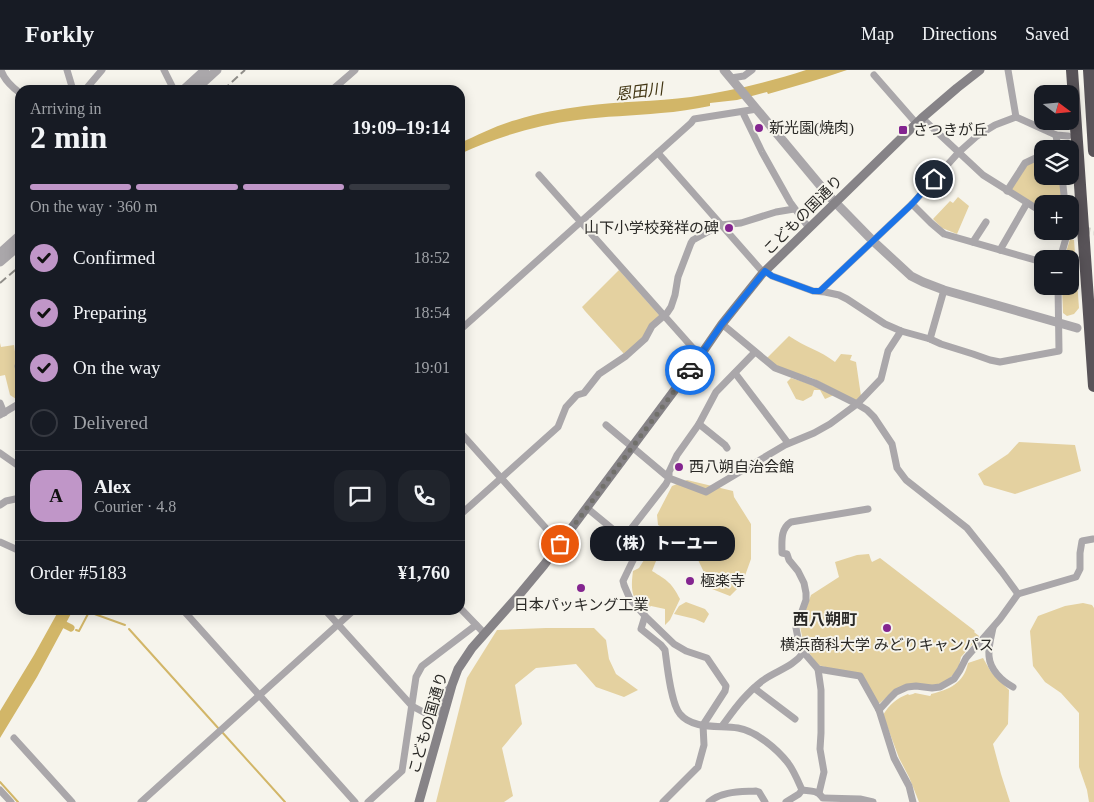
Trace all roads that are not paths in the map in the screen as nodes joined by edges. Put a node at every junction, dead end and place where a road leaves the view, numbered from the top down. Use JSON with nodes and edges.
{"nodes":[{"id":1,"x":1,"y":70,"type":"edge"},
{"id":2,"x":67,"y":70,"type":"edge"},
{"id":3,"x":102,"y":70,"type":"edge"},
{"id":4,"x":164,"y":70,"type":"edge"},
{"id":5,"x":205,"y":70,"type":"edge"},
{"id":6,"x":217,"y":70,"type":"edge"},
{"id":7,"x":355,"y":70,"type":"edge"},
{"id":8,"x":724,"y":70,"type":"edge"},
{"id":9,"x":752,"y":70,"type":"edge"},
{"id":10,"x":980,"y":70,"type":"edge"},
{"id":11,"x":1008,"y":70,"type":"edge"},
{"id":12,"x":1072,"y":70,"type":"edge"},
{"id":13,"x":1088,"y":70,"type":"edge"},
{"id":14,"x":874,"y":75,"type":"dead end"},
{"id":15,"x":732,"y":79,"type":"junction"},
{"id":16,"x":72,"y":85,"type":"edge"},
{"id":17,"x":89,"y":85,"type":"edge"},
{"id":18,"x":172,"y":85,"type":"edge"},
{"id":19,"x":188,"y":85,"type":"edge"},
{"id":20,"x":200,"y":85,"type":"edge"},
{"id":21,"x":338,"y":85,"type":"edge"},
{"id":22,"x":15,"y":89,"type":"edge"},
{"id":23,"x":755,"y":107,"type":"junction"},
{"id":24,"x":744,"y":112,"type":"junction"},
{"id":25,"x":1016,"y":117,"type":"junction"},
{"id":26,"x":919,"y":120,"type":"junction"},
{"id":27,"x":1056,"y":135,"type":"junction"},
{"id":28,"x":1068,"y":136,"type":"dead end"},
{"id":29,"x":1057,"y":140,"type":"edge"},
{"id":30,"x":1094,"y":151,"type":"edge"},
{"id":31,"x":959,"y":152,"type":"junction"},
{"id":32,"x":658,"y":153,"type":"junction"},
{"id":33,"x":1034,"y":159,"type":"edge"},
{"id":34,"x":539,"y":175,"type":"dead end"},
{"id":35,"x":1007,"y":191,"type":"junction"},
{"id":36,"x":835,"y":202,"type":"junction"},
{"id":37,"x":1027,"y":203,"type":"junction"},
{"id":38,"x":912,"y":204,"type":"junction"},
{"id":39,"x":1034,"y":207,"type":"edge"},
{"id":40,"x":794,"y":209,"type":"junction"},
{"id":41,"x":581,"y":222,"type":"junction"},
{"id":42,"x":986,"y":222,"type":"dead end"},
{"id":43,"x":720,"y":224,"type":"junction"},
{"id":44,"x":808,"y":228,"type":"junction"},
{"id":45,"x":15,"y":240,"type":"edge"},
{"id":46,"x":873,"y":241,"type":"junction"},
{"id":47,"x":972,"y":242,"type":"junction"},
{"id":48,"x":15,"y":249,"type":"edge"},
{"id":49,"x":1000,"y":250,"type":"junction"},
{"id":50,"x":0,"y":253,"type":"edge"},
{"id":51,"x":1034,"y":260,"type":"edge"},
{"id":52,"x":0,"y":262,"type":"edge"},
{"id":53,"x":765,"y":271,"type":"junction"},
{"id":54,"x":944,"y":290,"type":"junction"},
{"id":55,"x":820,"y":291,"type":"junction"},
{"id":56,"x":1058,"y":295,"type":"edge"},
{"id":57,"x":664,"y":316,"type":"junction"},
{"id":58,"x":1059,"y":323,"type":"junction"},
{"id":59,"x":722,"y":324,"type":"junction"},
{"id":60,"x":465,"y":326,"type":"edge"},
{"id":61,"x":1077,"y":328,"type":"dead end"},
{"id":62,"x":901,"y":331,"type":"junction"},
{"id":63,"x":930,"y":339,"type":"junction"},
{"id":64,"x":755,"y":352,"type":"junction"},
{"id":65,"x":700,"y":356,"type":"junction"},
{"id":66,"x":735,"y":373,"type":"junction"},
{"id":67,"x":1094,"y":386,"type":"edge"},
{"id":68,"x":0,"y":403,"type":"edge"},
{"id":69,"x":857,"y":404,"type":"junction"},
{"id":70,"x":15,"y":406,"type":"edge"},
{"id":71,"x":2,"y":414,"type":"edge"},
{"id":72,"x":699,"y":424,"type":"junction"},
{"id":73,"x":606,"y":425,"type":"dead end"},
{"id":74,"x":465,"y":438,"type":"edge"},
{"id":75,"x":788,"y":444,"type":"junction"},
{"id":76,"x":632,"y":446,"type":"junction"},
{"id":77,"x":727,"y":448,"type":"dead end"},
{"id":78,"x":0,"y":453,"type":"edge"},
{"id":79,"x":15,"y":464,"type":"edge"},
{"id":80,"x":501,"y":478,"type":"junction"},
{"id":81,"x":669,"y":478,"type":"junction"},
{"id":82,"x":15,"y":499,"type":"edge"},
{"id":83,"x":0,"y":506,"type":"edge"},
{"id":84,"x":587,"y":508,"type":"junction"},
{"id":85,"x":868,"y":509,"type":"dead end"},
{"id":86,"x":465,"y":510,"type":"edge"},
{"id":87,"x":624,"y":538,"type":"junction"},
{"id":88,"x":1093,"y":539,"type":"dead end"},
{"id":89,"x":0,"y":542,"type":"edge"},
{"id":90,"x":560,"y":544,"type":"junction"},
{"id":91,"x":15,"y":549,"type":"edge"},
{"id":92,"x":1018,"y":594,"type":"junction"},
{"id":93,"x":465,"y":614,"type":"edge"},
{"id":94,"x":187,"y":615,"type":"edge"},
{"id":95,"x":330,"y":615,"type":"edge"},
{"id":96,"x":348,"y":615,"type":"edge"},
{"id":97,"x":645,"y":616,"type":"junction"},
{"id":98,"x":338,"y":624,"type":"junction"},
{"id":99,"x":476,"y":626,"type":"junction"},
{"id":100,"x":993,"y":627,"type":"junction"},
{"id":101,"x":485,"y":634,"type":"junction"},
{"id":102,"x":804,"y":652,"type":"junction"},
{"id":103,"x":818,"y":668,"type":"junction"},
{"id":104,"x":452,"y":685,"type":"junction"},
{"id":105,"x":1013,"y":687,"type":"dead end"},
{"id":106,"x":754,"y":688,"type":"junction"},
{"id":107,"x":259,"y":695,"type":"junction"},
{"id":108,"x":412,"y":706,"type":"junction"},
{"id":109,"x":879,"y":710,"type":"junction"},
{"id":110,"x":795,"y":719,"type":"dead end"},
{"id":111,"x":703,"y":725,"type":"junction"},
{"id":112,"x":722,"y":726,"type":"junction"},
{"id":113,"x":14,"y":738,"type":"dead end"},
{"id":114,"x":0,"y":790,"type":"edge"},
{"id":115,"x":800,"y":796,"type":"edge"},
{"id":116,"x":822,"y":798,"type":"edge"},
{"id":117,"x":11,"y":802,"type":"edge"},
{"id":118,"x":72,"y":802,"type":"edge"},
{"id":119,"x":141,"y":802,"type":"edge"},
{"id":120,"x":356,"y":802,"type":"edge"},
{"id":121,"x":368,"y":802,"type":"edge"},
{"id":122,"x":419,"y":802,"type":"edge"},
{"id":123,"x":662,"y":802,"type":"edge"},
{"id":124,"x":708,"y":802,"type":"edge"},
{"id":125,"x":765,"y":802,"type":"edge"},
{"id":126,"x":786,"y":802,"type":"edge"},
{"id":127,"x":873,"y":802,"type":"edge"},
{"id":128,"x":914,"y":802,"type":"edge"}],
"edges":[{"from":1,"to":22,"type":"street"},
{"from":2,"to":16,"type":"street"},
{"from":3,"to":17,"type":"street"},
{"from":4,"to":18,"type":"street"},
{"from":5,"to":19,"type":"street"},
{"from":6,"to":20,"type":"street"},
{"from":7,"to":21,"type":"street"},
{"from":8,"to":15,"type":"street"},
{"from":9,"to":15,"type":"street"},
{"from":10,"to":26,"type":"main road","name":"こどもの国通り"},
{"from":11,"to":25,"type":"street"},
{"from":12,"to":67,"type":"highway"},
{"from":13,"to":30,"type":"highway"},
{"from":14,"to":26,"type":"street"},
{"from":15,"to":23,"type":"street"},
{"from":23,"to":24,"type":"street"},
{"from":23,"to":36,"type":"street"},
{"from":24,"to":32,"type":"street"},
{"from":24,"to":40,"type":"street"},
{"from":25,"to":27,"type":"street"},
{"from":25,"to":31,"type":"street"},
{"from":26,"to":31,"type":"street"},
{"from":26,"to":36,"type":"main road","name":"こどもの国通り"},
{"from":27,"to":28,"type":"street"},
{"from":27,"to":29,"type":"street"},
{"from":31,"to":35,"type":"street"},
{"from":31,"to":38,"type":"street"},
{"from":32,"to":41,"type":"street"},
{"from":32,"to":43,"type":"street"},
{"from":33,"to":35,"type":"street"},
{"from":34,"to":41,"type":"street"},
{"from":35,"to":37,"type":"street"},
{"from":36,"to":44,"type":"main road","name":"こどもの国通り"},
{"from":36,"to":46,"type":"street"},
{"from":37,"to":39,"type":"street"},
{"from":37,"to":49,"type":"street"},
{"from":38,"to":46,"type":"street"},
{"from":38,"to":47,"type":"street"},
{"from":40,"to":43,"type":"street"},
{"from":40,"to":44,"type":"street"},
{"from":41,"to":57,"type":"street"},
{"from":41,"to":60,"type":"street"},
{"from":42,"to":47,"type":"street"},
{"from":43,"to":53,"type":"street"},
{"from":43,"to":57,"type":"street"},
{"from":44,"to":53,"type":"main road","name":"こどもの国通り"},
{"from":45,"to":50,"type":"street"},
{"from":46,"to":54,"type":"street"},
{"from":46,"to":55,"type":"street"},
{"from":47,"to":49,"type":"street"},
{"from":48,"to":52,"type":"street"},
{"from":49,"to":51,"type":"street"},
{"from":53,"to":55,"type":"street"},
{"from":53,"to":59,"type":"main road","name":"こどもの国通り"},
{"from":54,"to":58,"type":"street"},
{"from":54,"to":63,"type":"street"},
{"from":55,"to":62,"type":"street"},
{"from":56,"to":58,"type":"street"},
{"from":57,"to":65,"type":"street"},
{"from":57,"to":80,"type":"street"},
{"from":58,"to":61,"type":"street"},
{"from":58,"to":63,"type":"street"},
{"from":59,"to":64,"type":"street"},
{"from":59,"to":65,"type":"main road","name":"こどもの国通り"},
{"from":62,"to":63,"type":"street"},
{"from":62,"to":69,"type":"street"},
{"from":64,"to":66,"type":"street"},
{"from":64,"to":69,"type":"street"},
{"from":65,"to":76,"type":"main road","name":"こどもの国通り"},
{"from":66,"to":72,"type":"street"},
{"from":66,"to":75,"type":"street"},
{"from":68,"to":71,"type":"street"},
{"from":69,"to":75,"type":"street"},
{"from":69,"to":92,"type":"street"},
{"from":70,"to":71,"type":"street"},
{"from":72,"to":77,"type":"street"},
{"from":72,"to":81,"type":"street"},
{"from":73,"to":76,"type":"street"},
{"from":74,"to":80,"type":"street"},
{"from":75,"to":81,"type":"street"},
{"from":76,"to":81,"type":"street"},
{"from":76,"to":84,"type":"main road","name":"こどもの国通り"},
{"from":78,"to":79,"type":"street"},
{"from":80,"to":86,"type":"street"},
{"from":80,"to":90,"type":"street"},
{"from":81,"to":87,"type":"street"},
{"from":82,"to":83,"type":"street"},
{"from":84,"to":87,"type":"street"},
{"from":84,"to":90,"type":"main road","name":"こどもの国通り"},
{"from":85,"to":102,"type":"street"},
{"from":87,"to":97,"type":"street"},
{"from":88,"to":92,"type":"street"},
{"from":89,"to":91,"type":"street"},
{"from":90,"to":101,"type":"main road","name":"こどもの国通り"},
{"from":92,"to":100,"type":"street"},
{"from":93,"to":99,"type":"street"},
{"from":94,"to":107,"type":"street"},
{"from":95,"to":98,"type":"street"},
{"from":96,"to":98,"type":"street"},
{"from":97,"to":111,"type":"street"},
{"from":97,"to":111,"type":"street"},
{"from":98,"to":107,"type":"street"},
{"from":98,"to":108,"type":"street"},
{"from":99,"to":101,"type":"street"},
{"from":99,"to":108,"type":"street"},
{"from":100,"to":105,"type":"street"},
{"from":100,"to":109,"type":"street"},
{"from":101,"to":104,"type":"main road","name":"こどもの国通り"},
{"from":102,"to":103,"type":"street"},
{"from":102,"to":106,"type":"street"},
{"from":103,"to":109,"type":"street"},
{"from":103,"to":116,"type":"street"},
{"from":104,"to":108,"type":"street"},
{"from":104,"to":122,"type":"main road","name":"こどもの国通り"},
{"from":106,"to":110,"type":"street"},
{"from":106,"to":112,"type":"street"},
{"from":107,"to":119,"type":"street"},
{"from":107,"to":120,"type":"street"},
{"from":108,"to":121,"type":"street"},
{"from":109,"to":128,"type":"street"},
{"from":111,"to":112,"type":"street"},
{"from":111,"to":123,"type":"street"},
{"from":112,"to":115,"type":"street"},
{"from":113,"to":118,"type":"street"},
{"from":114,"to":117,"type":"street"},
{"from":115,"to":116,"type":"street"},
{"from":115,"to":126,"type":"street"},
{"from":116,"to":127,"type":"street"},
{"from":124,"to":125,"type":"street"}]}
